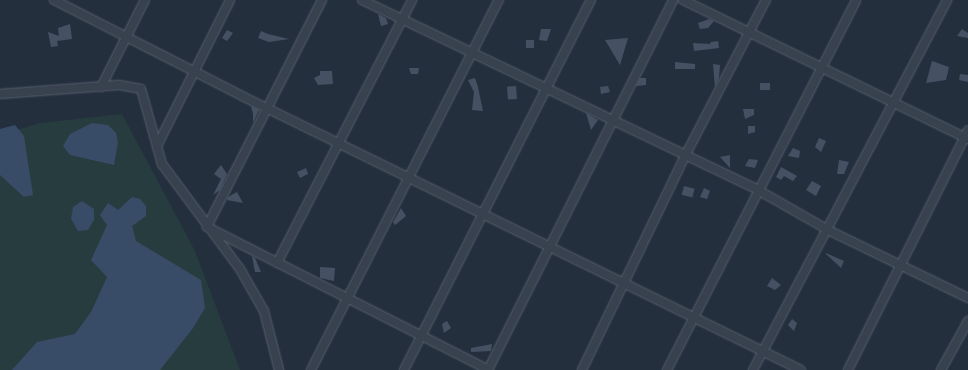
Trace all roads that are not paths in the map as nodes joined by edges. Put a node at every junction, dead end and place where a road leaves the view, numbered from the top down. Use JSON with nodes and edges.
{"nodes":[{"id":1,"x":55,"y":0,"type":"edge"},
{"id":2,"x":144,"y":0,"type":"edge"},
{"id":3,"x":230,"y":0,"type":"edge"},
{"id":4,"x":322,"y":0,"type":"edge"},
{"id":5,"x":362,"y":0,"type":"edge"},
{"id":6,"x":412,"y":0,"type":"edge"},
{"id":7,"x":500,"y":0,"type":"edge"},
{"id":8,"x":591,"y":0,"type":"edge"},
{"id":9,"x":674,"y":0,"type":"edge"},
{"id":10,"x":684,"y":0,"type":"edge"},
{"id":11,"x":766,"y":0,"type":"edge"},
{"id":12,"x":856,"y":0,"type":"edge"},
{"id":13,"x":947,"y":0,"type":"edge"},
{"id":14,"x":402,"y":19,"type":"junction"},
{"id":15,"x":749,"y":32,"type":"junction"},
{"id":16,"x":126,"y":37,"type":"junction"},
{"id":17,"x":472,"y":53,"type":"junction"},
{"id":18,"x":821,"y":67,"type":"junction"},
{"id":19,"x":194,"y":71,"type":"junction"},
{"id":20,"x":101,"y":87,"type":"junction"},
{"id":21,"x":546,"y":89,"type":"junction"},
{"id":22,"x":0,"y":94,"type":"edge"},
{"id":23,"x":893,"y":102,"type":"junction"},
{"id":24,"x":267,"y":108,"type":"junction"},
{"id":25,"x":613,"y":121,"type":"junction"},
{"id":26,"x":967,"y":136,"type":"edge"},
{"id":27,"x":338,"y":143,"type":"junction"},
{"id":28,"x":157,"y":146,"type":"junction"},
{"id":29,"x":685,"y":156,"type":"junction"},
{"id":30,"x":409,"y":178,"type":"junction"},
{"id":31,"x":758,"y":190,"type":"junction"},
{"id":32,"x":483,"y":214,"type":"junction"},
{"id":33,"x":206,"y":227,"type":"junction"},
{"id":34,"x":828,"y":230,"type":"junction"},
{"id":35,"x":550,"y":246,"type":"junction"},
{"id":36,"x":277,"y":263,"type":"junction"},
{"id":37,"x":900,"y":265,"type":"junction"},
{"id":38,"x":625,"y":283,"type":"junction"},
{"id":39,"x":348,"y":298,"type":"junction"},
{"id":40,"x":968,"y":298,"type":"edge"},
{"id":41,"x":694,"y":317,"type":"junction"},
{"id":42,"x":968,"y":321,"type":"edge"},
{"id":43,"x":421,"y":336,"type":"junction"},
{"id":44,"x":764,"y":351,"type":"junction"},
{"id":45,"x":279,"y":370,"type":"edge"},
{"id":46,"x":311,"y":370,"type":"edge"},
{"id":47,"x":404,"y":370,"type":"edge"},
{"id":48,"x":488,"y":370,"type":"edge"},
{"id":49,"x":582,"y":370,"type":"edge"},
{"id":50,"x":668,"y":370,"type":"edge"},
{"id":51,"x":753,"y":370,"type":"edge"},
{"id":52,"x":801,"y":370,"type":"edge"},
{"id":53,"x":848,"y":370,"type":"edge"},
{"id":54,"x":941,"y":370,"type":"edge"}],
"edges":[{"from":1,"to":16,"type":"street"},
{"from":2,"to":16,"type":"street"},
{"from":3,"to":19,"type":"street"},
{"from":4,"to":24,"type":"street"},
{"from":5,"to":14,"type":"street"},
{"from":6,"to":14,"type":"street"},
{"from":7,"to":17,"type":"street"},
{"from":8,"to":21,"type":"street"},
{"from":9,"to":25,"type":"street"},
{"from":10,"to":15,"type":"street"},
{"from":11,"to":15,"type":"street"},
{"from":12,"to":18,"type":"street"},
{"from":13,"to":23,"type":"street"},
{"from":14,"to":17,"type":"street"},
{"from":14,"to":27,"type":"street"},
{"from":15,"to":18,"type":"street"},
{"from":15,"to":29,"type":"street"},
{"from":16,"to":19,"type":"street"},
{"from":16,"to":20,"type":"street"},
{"from":17,"to":21,"type":"street"},
{"from":17,"to":30,"type":"street"},
{"from":18,"to":23,"type":"street"},
{"from":18,"to":31,"type":"street"},
{"from":19,"to":24,"type":"street"},
{"from":19,"to":28,"type":"street"},
{"from":20,"to":22,"type":"street"},
{"from":20,"to":28,"type":"street"},
{"from":21,"to":25,"type":"street"},
{"from":21,"to":32,"type":"street"},
{"from":23,"to":26,"type":"street"},
{"from":23,"to":34,"type":"street"},
{"from":24,"to":27,"type":"street"},
{"from":24,"to":33,"type":"street"},
{"from":25,"to":29,"type":"street"},
{"from":25,"to":35,"type":"street"},
{"from":26,"to":37,"type":"street"},
{"from":27,"to":30,"type":"street"},
{"from":27,"to":36,"type":"street"},
{"from":28,"to":33,"type":"street"},
{"from":29,"to":31,"type":"street"},
{"from":29,"to":38,"type":"street"},
{"from":30,"to":32,"type":"street"},
{"from":30,"to":39,"type":"street"},
{"from":31,"to":34,"type":"street"},
{"from":31,"to":41,"type":"street"},
{"from":32,"to":35,"type":"street"},
{"from":32,"to":43,"type":"street"},
{"from":33,"to":36,"type":"street"},
{"from":33,"to":45,"type":"street"},
{"from":34,"to":37,"type":"street"},
{"from":34,"to":44,"type":"street"},
{"from":35,"to":38,"type":"street"},
{"from":35,"to":48,"type":"street"},
{"from":36,"to":39,"type":"street"},
{"from":37,"to":40,"type":"street"},
{"from":37,"to":53,"type":"street"},
{"from":38,"to":41,"type":"street"},
{"from":38,"to":49,"type":"street"},
{"from":39,"to":43,"type":"street"},
{"from":39,"to":46,"type":"street"},
{"from":41,"to":44,"type":"street"},
{"from":41,"to":50,"type":"street"},
{"from":42,"to":54,"type":"street"},
{"from":43,"to":47,"type":"street"},
{"from":43,"to":48,"type":"street"},
{"from":44,"to":51,"type":"street"},
{"from":44,"to":52,"type":"street"}]}
